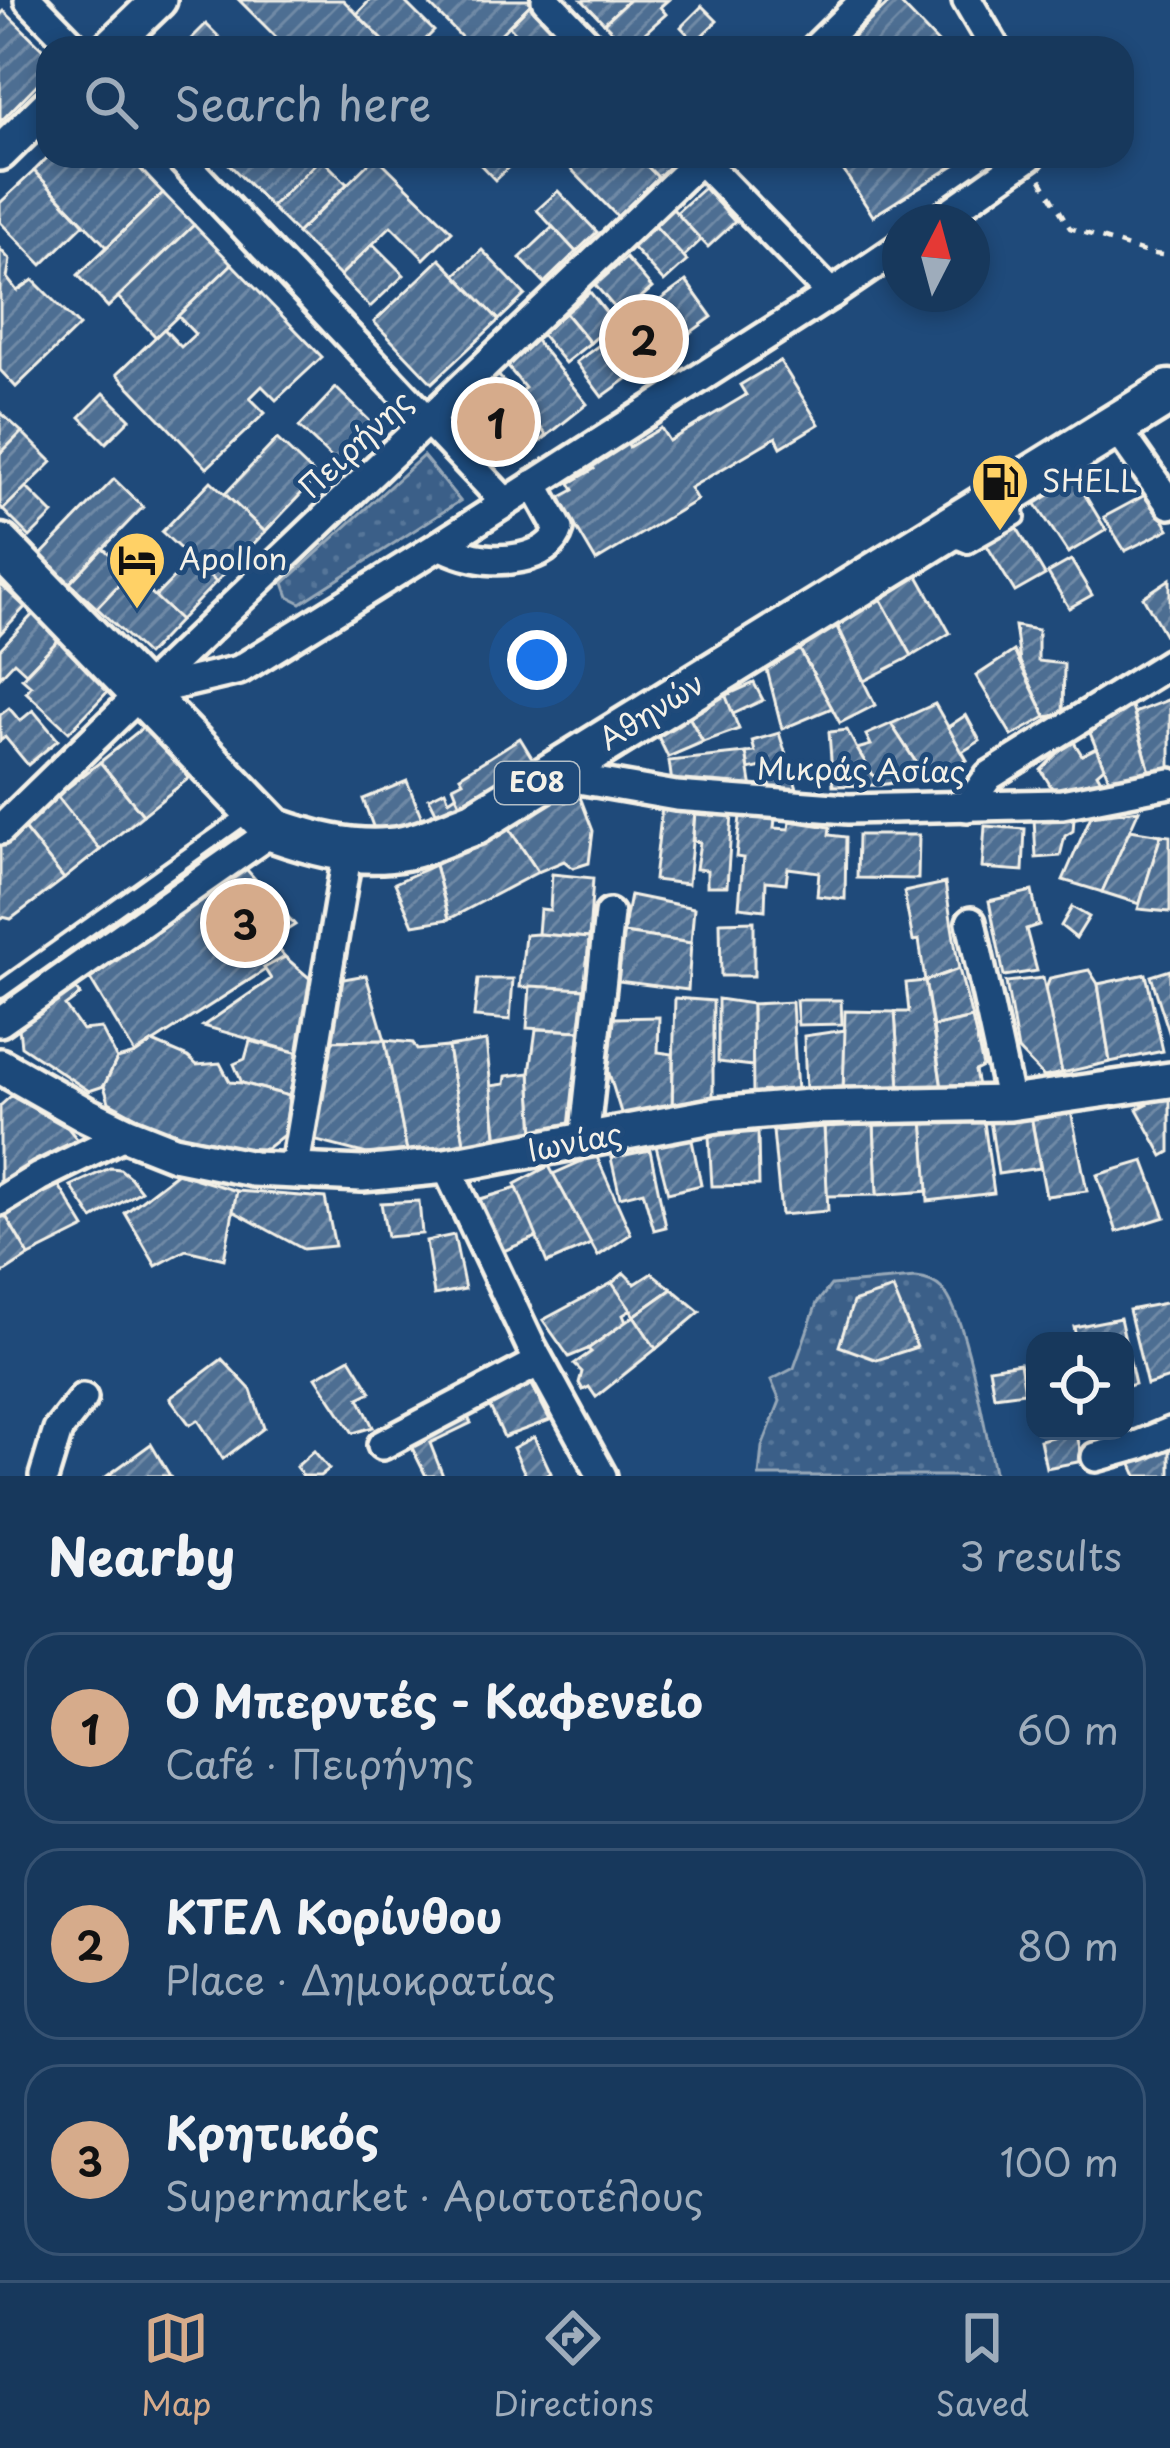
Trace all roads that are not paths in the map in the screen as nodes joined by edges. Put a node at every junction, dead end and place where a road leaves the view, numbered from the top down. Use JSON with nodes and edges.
{"nodes":[{"id":1,"x":29,"y":0,"type":"edge"},
{"id":2,"x":159,"y":0,"type":"edge"},
{"id":3,"x":546,"y":0,"type":"edge"},
{"id":4,"x":865,"y":0,"type":"edge"},
{"id":5,"x":968,"y":0,"type":"edge"},
{"id":6,"x":64,"y":36,"type":"edge"},
{"id":7,"x":122,"y":36,"type":"edge"},
{"id":8,"x":580,"y":36,"type":"edge"},
{"id":9,"x":829,"y":36,"type":"edge"},
{"id":10,"x":988,"y":36,"type":"edge"},
{"id":11,"x":36,"y":118,"type":"edge"},
{"id":12,"x":0,"y":153,"type":"edge"},
{"id":13,"x":189,"y":168,"type":"edge"},
{"id":14,"x":689,"y":168,"type":"edge"},
{"id":15,"x":710,"y":168,"type":"edge"},
{"id":16,"x":1013,"y":168,"type":"edge"},
{"id":17,"x":962,"y":204,"type":"edge"},
{"id":18,"x":882,"y":259,"type":"edge"},
{"id":19,"x":830,"y":294,"type":"junction"},
{"id":20,"x":1170,"y":392,"type":"edge"},
{"id":21,"x":429,"y":422,"type":"junction"},
{"id":22,"x":1116,"y":427,"type":"junction"},
{"id":23,"x":534,"y":484,"type":"junction"},
{"id":24,"x":506,"y":502,"type":"junction"},
{"id":25,"x":1170,"y":504,"type":"edge"},
{"id":26,"x":440,"y":545,"type":"junction"},
{"id":27,"x":0,"y":546,"type":"edge"},
{"id":28,"x":1170,"y":663,"type":"edge"},
{"id":29,"x":140,"y":693,"type":"junction"},
{"id":30,"x":550,"y":774,"type":"junction"},
{"id":31,"x":1170,"y":783,"type":"edge"},
{"id":32,"x":967,"y":807,"type":"junction"},
{"id":33,"x":264,"y":820,"type":"junction"},
{"id":34,"x":0,"y":830,"type":"edge"},
{"id":35,"x":348,"y":850,"type":"junction"},
{"id":36,"x":609,"y":914,"type":"dead end"},
{"id":37,"x":970,"y":922,"type":"dead end"},
{"id":38,"x":0,"y":990,"type":"edge"},
{"id":39,"x":0,"y":1022,"type":"edge"},
{"id":40,"x":0,"y":1066,"type":"edge"},
{"id":41,"x":1170,"y":1080,"type":"edge"},
{"id":42,"x":1010,"y":1103,"type":"junction"},
{"id":43,"x":125,"y":1134,"type":"junction"},
{"id":44,"x":584,"y":1141,"type":"junction"},
{"id":45,"x":446,"y":1166,"type":"junction"},
{"id":46,"x":294,"y":1172,"type":"junction"},
{"id":47,"x":0,"y":1201,"type":"edge"},
{"id":48,"x":539,"y":1362,"type":"junction"},
{"id":49,"x":83,"y":1399,"type":"dead end"},
{"id":50,"x":1170,"y":1432,"type":"edge"},
{"id":51,"x":382,"y":1445,"type":"dead end"},
{"id":52,"x":1096,"y":1457,"type":"dead end"},
{"id":53,"x":44,"y":1476,"type":"edge"},
{"id":54,"x":602,"y":1476,"type":"edge"}],
"edges":[{"from":1,"to":6,"type":"street"},
{"from":2,"to":7,"type":"street"},
{"from":3,"to":8,"type":"street"},
{"from":4,"to":9,"type":"street"},
{"from":5,"to":10,"type":"street"},
{"from":11,"to":12,"type":"street"},
{"from":13,"to":21,"type":"street"},
{"from":14,"to":21,"type":"street","name":"Πειρήνης"},
{"from":15,"to":19,"type":"street"},
{"from":16,"to":17,"type":"street"},
{"from":18,"to":19,"type":"street"},
{"from":19,"to":23,"type":"street"},
{"from":20,"to":22,"type":"main road","name":"Αθηνών","number":"ΕΟ8"},
{"from":21,"to":24,"type":"street"},
{"from":21,"to":29,"type":"street","name":"Πειρήνης"},
{"from":22,"to":25,"type":"street"},
{"from":22,"to":30,"type":"main road","name":"Αθηνών","number":"ΕΟ8"},
{"from":23,"to":24,"type":"street"},
{"from":23,"to":26,"type":"street"},
{"from":24,"to":26,"type":"street"},
{"from":26,"to":29,"type":"street"},
{"from":27,"to":29,"type":"main road","number":"ΕΟ8"},
{"from":28,"to":32,"type":"street"},
{"from":29,"to":33,"type":"main road","name":"Αθηνών","number":"ΕΟ8"},
{"from":29,"to":34,"type":"street","name":"Πειρήνης"},
{"from":30,"to":32,"type":"street","name":"Μικράς Ασίας"},
{"from":30,"to":35,"type":"main road","name":"Αθηνών","number":"ΕΟ8"},
{"from":31,"to":32,"type":"street","name":"Μικράς Ασίας"},
{"from":33,"to":35,"type":"main road","name":"Αθηνών","number":"ΕΟ8"},
{"from":33,"to":38,"type":"lane"},
{"from":33,"to":39,"type":"street"},
{"from":35,"to":46,"type":"street"},
{"from":36,"to":44,"type":"street"},
{"from":37,"to":42,"type":"street"},
{"from":40,"to":43,"type":"street","name":"Ιωνίας"},
{"from":41,"to":42,"type":"street","name":"Ιωνίας"},
{"from":42,"to":44,"type":"street","name":"Ιωνίας"},
{"from":43,"to":46,"type":"street","name":"Ιωνίας"},
{"from":43,"to":47,"type":"street"},
{"from":44,"to":45,"type":"street","name":"Ιωνίας"},
{"from":45,"to":46,"type":"street","name":"Ιωνίας"},
{"from":45,"to":48,"type":"street"},
{"from":48,"to":51,"type":"street"},
{"from":48,"to":54,"type":"street"},
{"from":49,"to":53,"type":"street"},
{"from":50,"to":52,"type":"street"}]}
